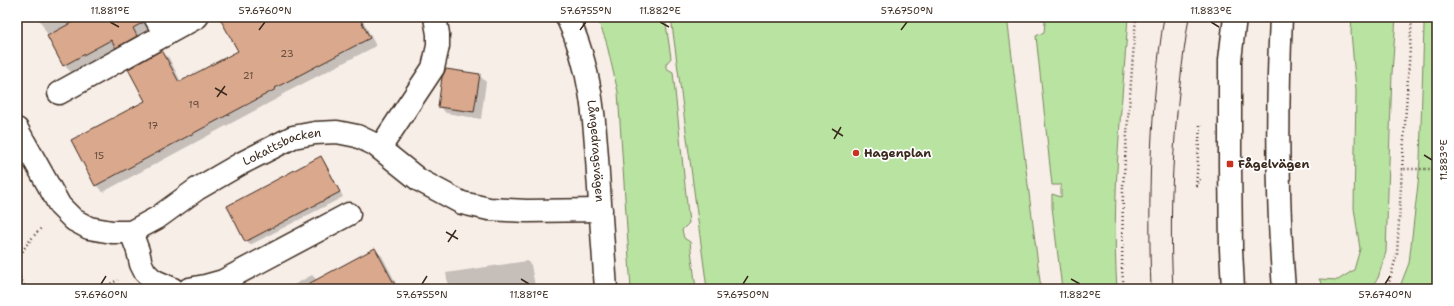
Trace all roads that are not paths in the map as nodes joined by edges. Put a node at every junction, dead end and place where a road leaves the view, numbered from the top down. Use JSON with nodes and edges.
{"nodes":[{"id":1,"x":197,"y":17,"type":"edge"},
{"id":2,"x":435,"y":17,"type":"edge"},
{"id":3,"x":567,"y":17,"type":"edge"},
{"id":4,"x":1235,"y":17,"type":"edge"},
{"id":5,"x":1281,"y":17,"type":"edge"},
{"id":6,"x":160,"y":26,"type":"edge"},
{"id":7,"x":59,"y":93,"type":"dead end"},
{"id":8,"x":17,"y":129,"type":"edge"},
{"id":9,"x":380,"y":148,"type":"junction"},
{"id":10,"x":601,"y":210,"type":"junction"},
{"id":11,"x":349,"y":214,"type":"dead end"},
{"id":12,"x":131,"y":232,"type":"junction"},
{"id":13,"x":173,"y":289,"type":"edge"},
{"id":14,"x":189,"y":289,"type":"edge"},
{"id":15,"x":606,"y":289,"type":"edge"},
{"id":16,"x":1233,"y":289,"type":"edge"},
{"id":17,"x":1284,"y":289,"type":"edge"}],
"edges":[{"from":1,"to":6,"type":"street"},
{"from":2,"to":9,"type":"street"},
{"from":3,"to":10,"type":"street","name":"Långedragsvägen"},
{"from":4,"to":16,"type":"street"},
{"from":5,"to":17,"type":"street"},
{"from":6,"to":7,"type":"street"},
{"from":8,"to":12,"type":"street","name":"Lokattsbacken"},
{"from":9,"to":10,"type":"street","name":"Lokattsbacken"},
{"from":9,"to":12,"type":"street","name":"Lokattsbacken"},
{"from":10,"to":15,"type":"street","name":"Långedragsvägen"},
{"from":11,"to":14,"type":"street"},
{"from":12,"to":13,"type":"street"}]}
